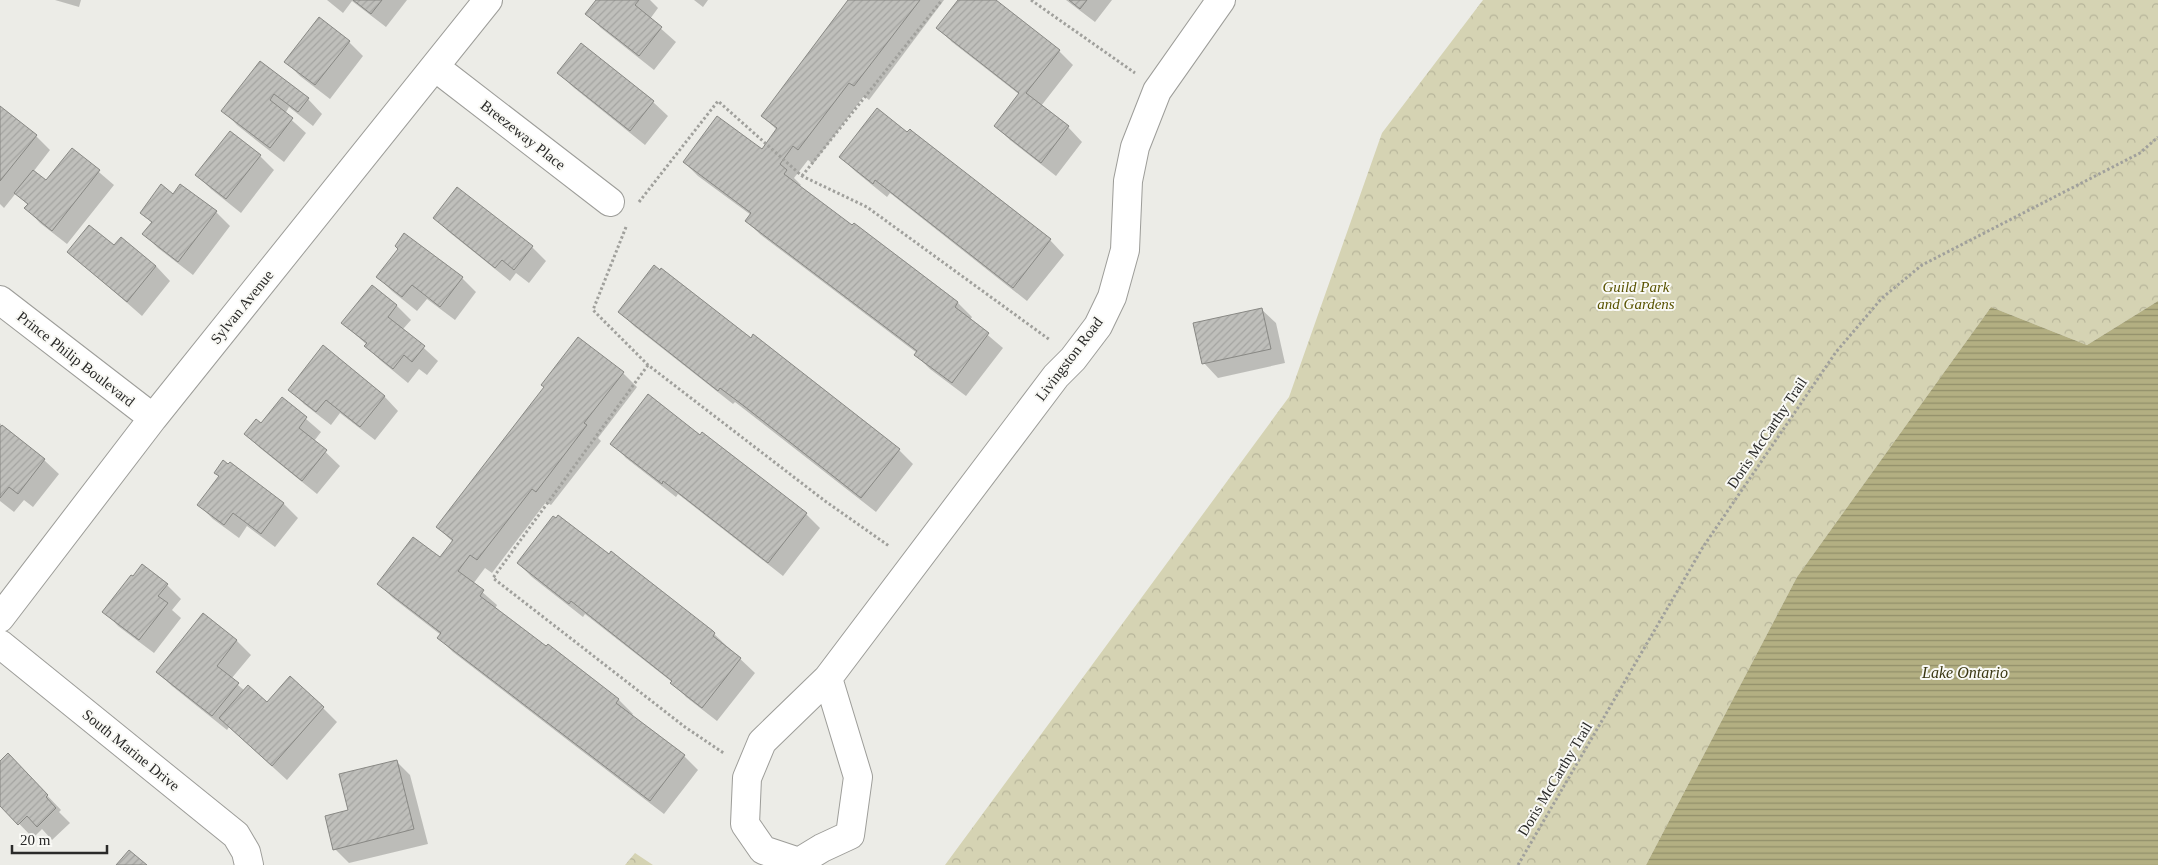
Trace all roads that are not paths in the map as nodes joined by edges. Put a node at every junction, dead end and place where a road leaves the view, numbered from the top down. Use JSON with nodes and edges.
{"nodes":[{"id":1,"x":488,"y":0,"type":"edge"},
{"id":2,"x":1221,"y":0,"type":"edge"},
{"id":3,"x":435,"y":67,"type":"junction"},
{"id":4,"x":619,"y":212,"type":"road end"},
{"id":5,"x":0,"y":300,"type":"edge"},
{"id":6,"x":152,"y":418,"type":"junction"},
{"id":7,"x":0,"y":618,"type":"edge"},
{"id":8,"x":0,"y":644,"type":"edge"},
{"id":9,"x":828,"y":678,"type":"junction"},
{"id":10,"x":249,"y":865,"type":"edge"}],
"edges":[{"from":1,"to":3,"type":"street","name":"Sylvan Avenue"},
{"from":2,"to":9,"type":"street","name":"Livingston Road"},
{"from":3,"to":4,"type":"street","name":"Breezeway Place"},
{"from":3,"to":6,"type":"street","name":"Sylvan Avenue"},
{"from":5,"to":6,"type":"street","name":"Prince Philip Boulevard"},
{"from":6,"to":7,"type":"street","name":"Sylvan Avenue"},
{"from":8,"to":10,"type":"street","name":"South Marine Drive"},
{"from":9,"to":9,"type":"street","name":"Livingston Road"}]}
